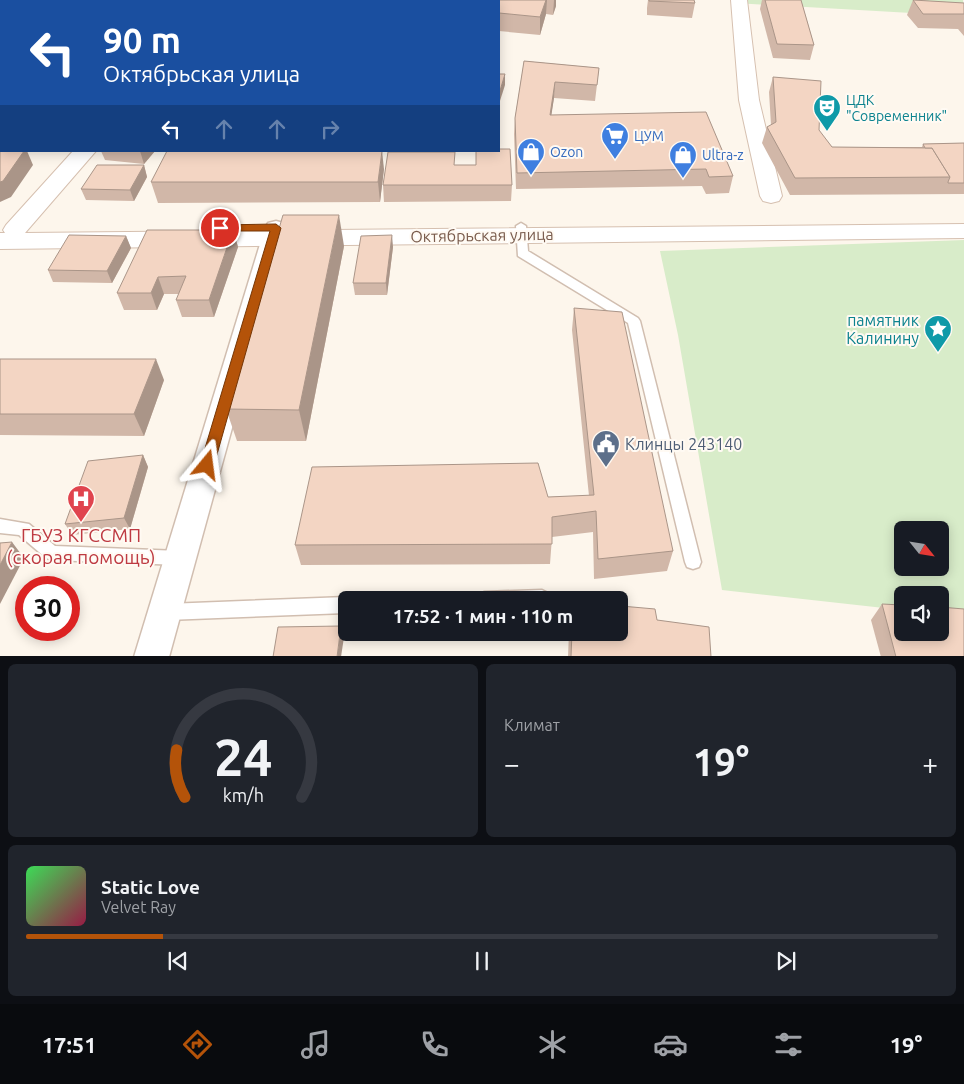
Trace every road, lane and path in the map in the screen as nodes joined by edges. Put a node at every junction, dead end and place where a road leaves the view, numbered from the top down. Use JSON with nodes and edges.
{"nodes":[{"id":1,"x":739,"y":0,"type":"edge"},
{"id":2,"x":84,"y":152,"type":"edge"},
{"id":3,"x":771,"y":196,"type":"dead end"},
{"id":4,"x":964,"y":220,"type":"edge"},
{"id":5,"x":521,"y":230,"type":"junction"},
{"id":6,"x":964,"y":231,"type":"edge"},
{"id":7,"x":5,"y":233,"type":"edge"},
{"id":8,"x":274,"y":233,"type":"junction"},
{"id":9,"x":0,"y":526,"type":"edge"},
{"id":10,"x":180,"y":558,"type":"junction"},
{"id":11,"x":693,"y":562,"type":"dead end"},
{"id":12,"x":338,"y":605,"type":"edge"},
{"id":13,"x":164,"y":612,"type":"junction"},
{"id":14,"x":151,"y":656,"type":"edge"}],
"edges":[{"from":1,"to":3,"type":"main road"},
{"from":2,"to":7,"type":"main road"},
{"from":4,"to":5,"type":"main road","name":"Октябрьская улица"},
{"from":5,"to":6,"type":"main road","name":"Октябрьская улица"},
{"from":5,"to":8,"type":"main road","name":"Октябрьская улица"},
{"from":5,"to":11,"type":"lane"},
{"from":7,"to":8,"type":"main road","name":"Октябрьская улица"},
{"from":8,"to":10,"type":"street"},
{"from":9,"to":10,"type":"lane"},
{"from":10,"to":13,"type":"street"},
{"from":12,"to":13,"type":"lane"},
{"from":13,"to":14,"type":"street"}]}
